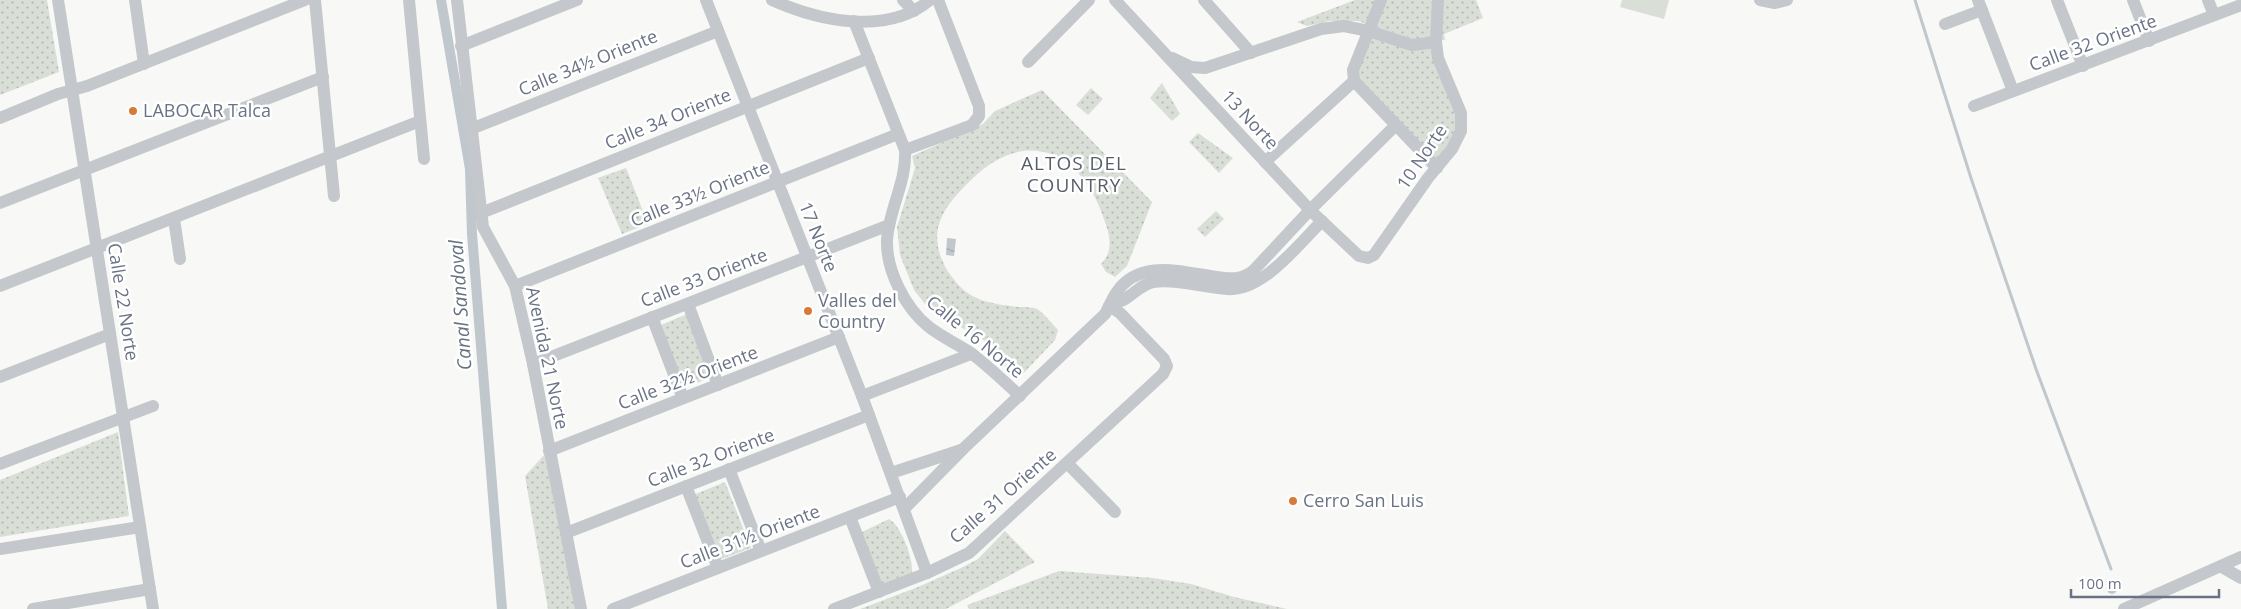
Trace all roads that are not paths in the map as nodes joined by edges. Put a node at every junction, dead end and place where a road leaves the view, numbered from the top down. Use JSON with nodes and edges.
{"nodes":[{"id":1,"x":58,"y":0,"type":"edge"},
{"id":2,"x":135,"y":0,"type":"edge"},
{"id":3,"x":305,"y":0,"type":"edge"},
{"id":4,"x":316,"y":0,"type":"edge"},
{"id":5,"x":409,"y":0,"type":"edge"},
{"id":6,"x":457,"y":0,"type":"edge"},
{"id":7,"x":577,"y":0,"type":"edge"},
{"id":8,"x":706,"y":0,"type":"edge"},
{"id":9,"x":772,"y":0,"type":"edge"},
{"id":10,"x":903,"y":0,"type":"edge"},
{"id":11,"x":930,"y":0,"type":"edge"},
{"id":12,"x":938,"y":0,"type":"edge"},
{"id":13,"x":1089,"y":0,"type":"edge"},
{"id":14,"x":1115,"y":0,"type":"edge"},
{"id":15,"x":1204,"y":0,"type":"edge"},
{"id":16,"x":1381,"y":0,"type":"edge"},
{"id":17,"x":1438,"y":0,"type":"edge"},
{"id":18,"x":1760,"y":0,"type":"edge"},
{"id":19,"x":1787,"y":0,"type":"edge"},
{"id":20,"x":2057,"y":0,"type":"edge"},
{"id":21,"x":2133,"y":0,"type":"edge"},
{"id":22,"x":2208,"y":0,"type":"edge"},
{"id":23,"x":1980,"y":5,"type":"edge"},
{"id":24,"x":2241,"y":5,"type":"edge"},
{"id":25,"x":914,"y":11,"type":"junction"},
{"id":26,"x":2214,"y":15,"type":"junction"},
{"id":27,"x":854,"y":21,"type":"junction"},
{"id":28,"x":1945,"y":24,"type":"dead end"},
{"id":29,"x":718,"y":31,"type":"junction"},
{"id":30,"x":1370,"y":31,"type":"junction"},
{"id":31,"x":2149,"y":41,"type":"junction"},
{"id":32,"x":1436,"y":42,"type":"junction"},
{"id":33,"x":461,"y":46,"type":"junction"},
{"id":34,"x":1163,"y":52,"type":"junction"},
{"id":35,"x":1250,"y":53,"type":"junction"},
{"id":36,"x":869,"y":58,"type":"junction"},
{"id":37,"x":1028,"y":62,"type":"dead end"},
{"id":38,"x":144,"y":64,"type":"junction"},
{"id":39,"x":2083,"y":66,"type":"junction"},
{"id":40,"x":323,"y":76,"type":"junction"},
{"id":41,"x":1354,"y":81,"type":"junction"},
{"id":42,"x":72,"y":90,"type":"junction"},
{"id":43,"x":2013,"y":91,"type":"junction"},
{"id":44,"x":748,"y":106,"type":"junction"},
{"id":45,"x":1974,"y":106,"type":"dead end"},
{"id":46,"x":0,"y":118,"type":"edge"},
{"id":47,"x":420,"y":121,"type":"junction"},
{"id":48,"x":1396,"y":126,"type":"junction"},
{"id":49,"x":471,"y":129,"type":"junction"},
{"id":50,"x":898,"y":134,"type":"junction"},
{"id":51,"x":905,"y":150,"type":"junction"},
{"id":52,"x":330,"y":157,"type":"junction"},
{"id":53,"x":424,"y":160,"type":"dead end"},
{"id":54,"x":1266,"y":162,"type":"junction"},
{"id":55,"x":1437,"y":168,"type":"junction"},
{"id":56,"x":85,"y":172,"type":"junction"},
{"id":57,"x":778,"y":182,"type":"junction"},
{"id":58,"x":334,"y":196,"type":"dead end"},
{"id":59,"x":0,"y":203,"type":"edge"},
{"id":60,"x":1310,"y":210,"type":"junction"},
{"id":61,"x":481,"y":213,"type":"junction"},
{"id":62,"x":174,"y":219,"type":"junction"},
{"id":63,"x":1322,"y":222,"type":"junction"},
{"id":64,"x":889,"y":225,"type":"junction"},
{"id":65,"x":97,"y":249,"type":"junction"},
{"id":66,"x":807,"y":257,"type":"junction"},
{"id":67,"x":1364,"y":258,"type":"joint"},
{"id":68,"x":180,"y":259,"type":"dead end"},
{"id":69,"x":1244,"y":282,"type":"junction"},
{"id":70,"x":0,"y":286,"type":"edge"},
{"id":71,"x":515,"y":286,"type":"junction"},
{"id":72,"x":688,"y":304,"type":"junction"},
{"id":73,"x":1110,"y":305,"type":"junction"},
{"id":74,"x":652,"y":317,"type":"junction"},
{"id":75,"x":110,"y":334,"type":"junction"},
{"id":76,"x":839,"y":337,"type":"junction"},
{"id":77,"x":971,"y":354,"type":"junction"},
{"id":78,"x":533,"y":364,"type":"junction"},
{"id":79,"x":0,"y":377,"type":"edge"},
{"id":80,"x":718,"y":385,"type":"junction"},
{"id":81,"x":862,"y":396,"type":"junction"},
{"id":82,"x":1020,"y":396,"type":"junction"},
{"id":83,"x":683,"y":398,"type":"junction"},
{"id":84,"x":153,"y":406,"type":"dead end"},
{"id":85,"x":869,"y":415,"type":"junction"},
{"id":86,"x":123,"y":417,"type":"junction"},
{"id":87,"x":963,"y":449,"type":"junction"},
{"id":88,"x":549,"y":451,"type":"junction"},
{"id":89,"x":1067,"y":463,"type":"junction"},
{"id":90,"x":0,"y":464,"type":"edge"},
{"id":91,"x":730,"y":469,"type":"junction"},
{"id":92,"x":891,"y":473,"type":"junction"},
{"id":93,"x":686,"y":486,"type":"junction"},
{"id":94,"x":902,"y":503,"type":"junction"},
{"id":95,"x":1115,"y":512,"type":"dead end"},
{"id":96,"x":850,"y":517,"type":"junction"},
{"id":97,"x":140,"y":527,"type":"junction"},
{"id":98,"x":566,"y":533,"type":"junction"},
{"id":99,"x":0,"y":549,"type":"edge"},
{"id":100,"x":761,"y":551,"type":"junction"},
{"id":101,"x":2241,"y":557,"type":"edge"},
{"id":102,"x":2222,"y":566,"type":"junction"},
{"id":103,"x":718,"y":568,"type":"junction"},
{"id":104,"x":927,"y":573,"type":"junction"},
{"id":105,"x":2241,"y":578,"type":"edge"},
{"id":106,"x":150,"y":589,"type":"junction"},
{"id":107,"x":879,"y":592,"type":"junction"},
{"id":108,"x":2143,"y":602,"type":"junction"},
{"id":109,"x":32,"y":609,"type":"edge"},
{"id":110,"x":153,"y":609,"type":"edge"},
{"id":111,"x":581,"y":609,"type":"edge"},
{"id":112,"x":613,"y":609,"type":"edge"},
{"id":113,"x":834,"y":609,"type":"edge"},
{"id":114,"x":2124,"y":609,"type":"edge"},
{"id":115,"x":2156,"y":609,"type":"edge"}],
"edges":[{"from":1,"to":42,"type":"street","name":"Calle 22 Norte"},
{"from":2,"to":38,"type":"street"},
{"from":3,"to":38,"type":"street"},
{"from":4,"to":40,"type":"street"},
{"from":5,"to":47,"type":"street"},
{"from":6,"to":33,"type":"street","name":"Avenida 21 Norte"},
{"from":7,"to":33,"type":"street"},
{"from":8,"to":29,"type":"street","name":"17 Norte"},
{"from":9,"to":27,"type":"street"},
{"from":10,"to":25,"type":"street"},
{"from":11,"to":25,"type":"street"},
{"from":12,"to":51,"type":"street"},
{"from":13,"to":37,"type":"street"},
{"from":14,"to":34,"type":"street","name":"13 Norte"},
{"from":15,"to":35,"type":"street"},
{"from":16,"to":30,"type":"street"},
{"from":17,"to":32,"type":"street","name":"10 Norte"},
{"from":18,"to":19,"type":"street"},
{"from":20,"to":39,"type":"street"},
{"from":21,"to":31,"type":"street"},
{"from":22,"to":26,"type":"street"},
{"from":23,"to":28,"type":"street"},
{"from":23,"to":43,"type":"street"},
{"from":24,"to":26,"type":"street","name":"Calle 32 Oriente"},
{"from":25,"to":27,"type":"street"},
{"from":26,"to":31,"type":"street","name":"Calle 32 Oriente"},
{"from":27,"to":36,"type":"street","name":"Calle 16 Norte"},
{"from":29,"to":44,"type":"street","name":"17 Norte"},
{"from":29,"to":49,"type":"street","name":"Calle 34½ Oriente"},
{"from":30,"to":32,"type":"street"},
{"from":30,"to":35,"type":"street"},
{"from":30,"to":41,"type":"street"},
{"from":31,"to":39,"type":"street","name":"Calle 32 Oriente"},
{"from":32,"to":55,"type":"street","name":"10 Norte"},
{"from":33,"to":49,"type":"street","name":"Avenida 21 Norte"},
{"from":34,"to":35,"type":"street"},
{"from":34,"to":54,"type":"street","name":"13 Norte"},
{"from":36,"to":44,"type":"street","name":"Calle 34 Oriente"},
{"from":36,"to":50,"type":"street","name":"Calle 16 Norte"},
{"from":38,"to":42,"type":"street"},
{"from":39,"to":43,"type":"street","name":"Calle 32 Oriente"},
{"from":40,"to":52,"type":"street"},
{"from":40,"to":56,"type":"street"},
{"from":41,"to":48,"type":"street"},
{"from":41,"to":54,"type":"street"},
{"from":42,"to":46,"type":"street"},
{"from":42,"to":56,"type":"street","name":"Calle 22 Norte"},
{"from":43,"to":45,"type":"street","name":"Calle 32 Oriente"},
{"from":44,"to":57,"type":"street","name":"17 Norte"},
{"from":44,"to":61,"type":"street","name":"Calle 34 Oriente"},
{"from":47,"to":52,"type":"street"},
{"from":47,"to":53,"type":"street"},
{"from":48,"to":55,"type":"street"},
{"from":48,"to":60,"type":"street"},
{"from":49,"to":61,"type":"street","name":"Avenida 21 Norte"},
{"from":50,"to":51,"type":"street","name":"Calle 16 Norte"},
{"from":50,"to":57,"type":"street","name":"Calle 33½ Oriente"},
{"from":51,"to":64,"type":"street","name":"Calle 16 Norte"},
{"from":52,"to":58,"type":"street"},
{"from":52,"to":62,"type":"street"},
{"from":54,"to":60,"type":"street","name":"13 Norte"},
{"from":55,"to":67,"type":"street","name":"10 Norte"},
{"from":56,"to":59,"type":"street"},
{"from":56,"to":65,"type":"street","name":"Calle 22 Norte"},
{"from":57,"to":66,"type":"street","name":"17 Norte"},
{"from":57,"to":71,"type":"street","name":"Calle 33½ Oriente"},
{"from":60,"to":63,"type":"street","name":"13 Norte"},
{"from":60,"to":69,"type":"street"},
{"from":61,"to":71,"type":"street","name":"Avenida 21 Norte"},
{"from":62,"to":65,"type":"street"},
{"from":62,"to":68,"type":"street"},
{"from":63,"to":67,"type":"street","name":"13 Norte"},
{"from":63,"to":69,"type":"street"},
{"from":64,"to":66,"type":"street","name":"Calle 33 Oriente"},
{"from":64,"to":77,"type":"street","name":"Calle 16 Norte"},
{"from":65,"to":70,"type":"street"},
{"from":65,"to":75,"type":"street","name":"Calle 22 Norte"},
{"from":66,"to":72,"type":"street","name":"Calle 33 Oriente"},
{"from":66,"to":76,"type":"street","name":"17 Norte"},
{"from":69,"to":73,"type":"street"},
{"from":71,"to":78,"type":"street","name":"Avenida 21 Norte"},
{"from":72,"to":74,"type":"street","name":"Calle 33 Oriente"},
{"from":72,"to":80,"type":"street"},
{"from":73,"to":82,"type":"street"},
{"from":73,"to":89,"type":"street","name":"Calle 31 Oriente"},
{"from":74,"to":78,"type":"street","name":"Calle 33 Oriente"},
{"from":74,"to":83,"type":"street"},
{"from":75,"to":79,"type":"street"},
{"from":75,"to":86,"type":"street","name":"Calle 22 Norte"},
{"from":76,"to":80,"type":"street","name":"Calle 32½ Oriente"},
{"from":76,"to":81,"type":"street","name":"17 Norte"},
{"from":77,"to":81,"type":"street"},
{"from":77,"to":82,"type":"street","name":"Calle 16 Norte"},
{"from":78,"to":88,"type":"street","name":"Avenida 21 Norte"},
{"from":80,"to":83,"type":"street","name":"Calle 32½ Oriente"},
{"from":81,"to":85,"type":"street","name":"17 Norte"},
{"from":82,"to":87,"type":"street"},
{"from":83,"to":88,"type":"street","name":"Calle 32½ Oriente"},
{"from":84,"to":86,"type":"street"},
{"from":85,"to":91,"type":"street","name":"Calle 32 Oriente"},
{"from":85,"to":92,"type":"street","name":"17 Norte"},
{"from":86,"to":90,"type":"street"},
{"from":86,"to":97,"type":"street","name":"Calle 22 Norte"},
{"from":87,"to":92,"type":"street"},
{"from":87,"to":94,"type":"street"},
{"from":88,"to":98,"type":"street","name":"Avenida 21 Norte"},
{"from":89,"to":95,"type":"street"},
{"from":89,"to":104,"type":"street","name":"Calle 31 Oriente"},
{"from":91,"to":93,"type":"street","name":"Calle 32 Oriente"},
{"from":91,"to":100,"type":"street"},
{"from":92,"to":94,"type":"street","name":"17 Norte"},
{"from":93,"to":98,"type":"street","name":"Calle 32 Oriente"},
{"from":93,"to":103,"type":"street"},
{"from":94,"to":96,"type":"street","name":"Calle 31½ Oriente"},
{"from":94,"to":104,"type":"street","name":"17 Norte"},
{"from":96,"to":100,"type":"street","name":"Calle 31½ Oriente"},
{"from":96,"to":107,"type":"street"},
{"from":97,"to":99,"type":"street"},
{"from":97,"to":106,"type":"street","name":"Calle 22 Norte"},
{"from":98,"to":111,"type":"street","name":"Avenida 21 Norte"},
{"from":100,"to":103,"type":"street","name":"Calle 31½ Oriente"},
{"from":101,"to":102,"type":"street"},
{"from":102,"to":105,"type":"street"},
{"from":102,"to":108,"type":"street"},
{"from":103,"to":112,"type":"street","name":"Calle 31½ Oriente"},
{"from":104,"to":107,"type":"street","name":"Calle 31 Oriente"},
{"from":106,"to":109,"type":"street"},
{"from":106,"to":110,"type":"street","name":"Calle 22 Norte"},
{"from":107,"to":113,"type":"street","name":"Calle 31 Oriente"},
{"from":108,"to":114,"type":"street"},
{"from":108,"to":115,"type":"street"}]}
